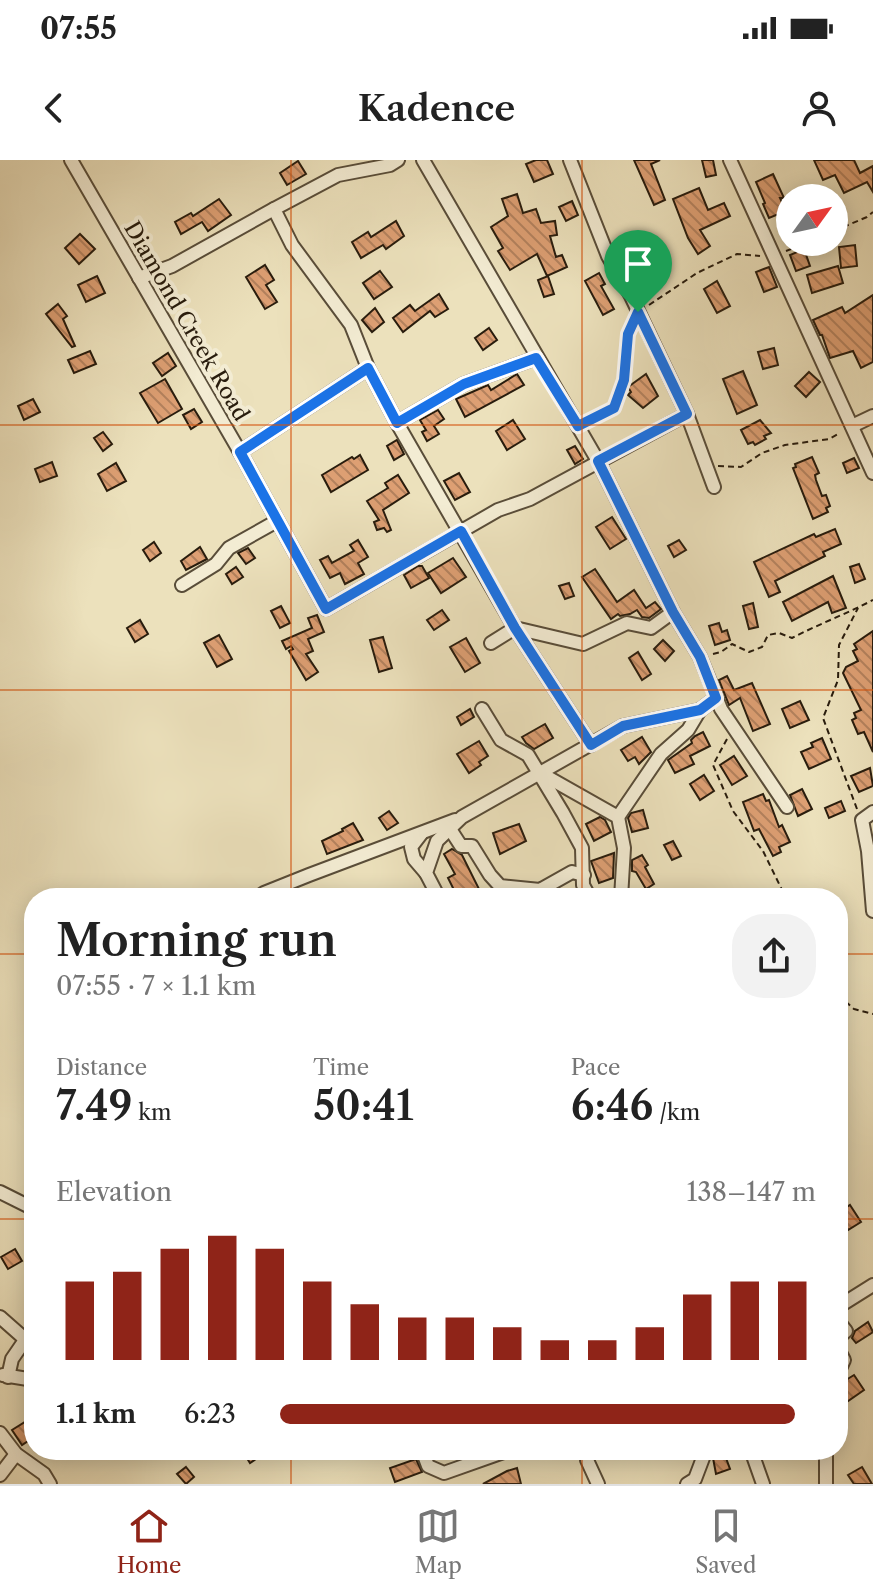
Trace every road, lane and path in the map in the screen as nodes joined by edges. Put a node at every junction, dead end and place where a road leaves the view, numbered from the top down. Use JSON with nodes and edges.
{"nodes":[{"id":1,"x":71,"y":160,"type":"edge"},
{"id":2,"x":398,"y":160,"type":"edge"},
{"id":3,"x":423,"y":160,"type":"edge"},
{"id":4,"x":570,"y":160,"type":"edge"},
{"id":5,"x":730,"y":160,"type":"edge"},
{"id":6,"x":274,"y":209,"type":"junction"},
{"id":7,"x":873,"y":212,"type":"edge"},
{"id":8,"x":848,"y":225,"type":"edge"},
{"id":9,"x":776,"y":256,"type":"edge"},
{"id":10,"x":773,"y":257,"type":"junction"},
{"id":11,"x":139,"y":278,"type":"junction"},
{"id":12,"x":638,"y":312,"type":"junction"},
{"id":13,"x":536,"y":358,"type":"junction"},
{"id":14,"x":368,"y":368,"type":"junction"},
{"id":15,"x":687,"y":414,"type":"junction"},
{"id":16,"x":873,"y":416,"type":"edge"},
{"id":17,"x":397,"y":423,"type":"junction"},
{"id":18,"x":578,"y":426,"type":"junction"},
{"id":19,"x":852,"y":426,"type":"junction"},
{"id":20,"x":240,"y":452,"type":"junction"},
{"id":21,"x":598,"y":461,"type":"junction"},
{"id":22,"x":706,"y":465,"type":"junction"},
{"id":23,"x":873,"y":473,"type":"edge"},
{"id":24,"x":714,"y":487,"type":"dead end"},
{"id":25,"x":277,"y":521,"type":"junction"},
{"id":26,"x":461,"y":531,"type":"junction"},
{"id":27,"x":182,"y":585,"type":"dead end"},
{"id":28,"x":873,"y":600,"type":"edge"},
{"id":29,"x":858,"y":608,"type":"junction"},
{"id":30,"x":673,"y":612,"type":"junction"},
{"id":31,"x":515,"y":628,"type":"junction"},
{"id":32,"x":491,"y":643,"type":"dead end"},
{"id":33,"x":700,"y":657,"type":"junction"},
{"id":34,"x":716,"y":698,"type":"junction"},
{"id":35,"x":482,"y":709,"type":"dead end"},
{"id":36,"x":700,"y":710,"type":"junction"},
{"id":37,"x":734,"y":729,"type":"junction"},
{"id":38,"x":591,"y":745,"type":"junction"},
{"id":39,"x":539,"y":773,"type":"junction"},
{"id":40,"x":787,"y":807,"type":"dead end"},
{"id":41,"x":873,"y":812,"type":"edge"},
{"id":42,"x":462,"y":817,"type":"junction"},
{"id":43,"x":618,"y":817,"type":"junction"},
{"id":44,"x":862,"y":820,"type":"junction"},
{"id":45,"x":450,"y":829,"type":"junction"},
{"id":46,"x":421,"y":834,"type":"junction"},
{"id":47,"x":871,"y":865,"type":"edge"},
{"id":48,"x":426,"y":873,"type":"junction"},
{"id":49,"x":584,"y":875,"type":"junction"},
{"id":50,"x":276,"y":888,"type":"edge"},
{"id":51,"x":434,"y":888,"type":"edge"},
{"id":52,"x":520,"y":888,"type":"edge"},
{"id":53,"x":544,"y":888,"type":"edge"},
{"id":54,"x":585,"y":888,"type":"edge"},
{"id":55,"x":622,"y":888,"type":"edge"},
{"id":56,"x":781,"y":888,"type":"edge"},
{"id":57,"x":873,"y":911,"type":"edge"},
{"id":58,"x":848,"y":1004,"type":"edge"},
{"id":59,"x":873,"y":1014,"type":"edge"},
{"id":60,"x":0,"y":1192,"type":"edge"},
{"id":61,"x":24,"y":1204,"type":"edge"},
{"id":62,"x":873,"y":1285,"type":"edge"},
{"id":63,"x":848,"y":1301,"type":"edge"},
{"id":64,"x":0,"y":1317,"type":"edge"},
{"id":65,"x":24,"y":1339,"type":"edge"},
{"id":66,"x":24,"y":1350,"type":"edge"},
{"id":67,"x":4,"y":1376,"type":"edge"},
{"id":68,"x":24,"y":1379,"type":"edge"},
{"id":69,"x":0,"y":1433,"type":"edge"},
{"id":70,"x":16,"y":1454,"type":"junction"},
{"id":71,"x":24,"y":1460,"type":"edge"},
{"id":72,"x":24,"y":1460,"type":"edge"},
{"id":73,"x":426,"y":1460,"type":"edge"},
{"id":74,"x":481,"y":1460,"type":"edge"},
{"id":75,"x":587,"y":1460,"type":"edge"},
{"id":76,"x":702,"y":1460,"type":"edge"},
{"id":77,"x":755,"y":1460,"type":"edge"},
{"id":78,"x":826,"y":1460,"type":"edge"},
{"id":79,"x":0,"y":1475,"type":"edge"},
{"id":80,"x":50,"y":1484,"type":"edge"},
{"id":81,"x":598,"y":1484,"type":"edge"},
{"id":82,"x":687,"y":1484,"type":"edge"},
{"id":83,"x":763,"y":1484,"type":"edge"},
{"id":84,"x":826,"y":1484,"type":"edge"}],
"edges":[{"from":1,"to":11,"type":"street","name":"Diamond Creek Road"},
{"from":2,"to":6,"type":"street"},
{"from":3,"to":13,"type":"street"},
{"from":4,"to":12,"type":"street"},
{"from":5,"to":10,"type":"street"},
{"from":6,"to":11,"type":"street"},
{"from":6,"to":14,"type":"street"},
{"from":7,"to":8,"type":"path"},
{"from":9,"to":10,"type":"path"},
{"from":10,"to":12,"type":"path"},
{"from":10,"to":19,"type":"street"},
{"from":11,"to":20,"type":"street","name":"Diamond Creek Road"},
{"from":12,"to":15,"type":"street"},
{"from":12,"to":18,"type":"path"},
{"from":13,"to":17,"type":"street"},
{"from":13,"to":18,"type":"street"},
{"from":14,"to":17,"type":"street"},
{"from":14,"to":20,"type":"street"},
{"from":15,"to":21,"type":"street","name":"Diamond Creek Road"},
{"from":15,"to":22,"type":"street"},
{"from":16,"to":19,"type":"street"},
{"from":17,"to":26,"type":"street"},
{"from":18,"to":21,"type":"street"},
{"from":19,"to":22,"type":"path"},
{"from":19,"to":23,"type":"street"},
{"from":20,"to":25,"type":"street","name":"Diamond Creek Road"},
{"from":21,"to":26,"type":"street","name":"Diamond Creek Road"},
{"from":21,"to":30,"type":"street"},
{"from":22,"to":24,"type":"street"},
{"from":25,"to":26,"type":"street","name":"Diamond Creek Road"},
{"from":25,"to":27,"type":"street"},
{"from":26,"to":31,"type":"street"},
{"from":28,"to":29,"type":"path"},
{"from":29,"to":33,"type":"path"},
{"from":29,"to":44,"type":"path"},
{"from":30,"to":31,"type":"street"},
{"from":30,"to":33,"type":"street"},
{"from":31,"to":32,"type":"street"},
{"from":31,"to":38,"type":"street"},
{"from":33,"to":34,"type":"street"},
{"from":34,"to":36,"type":"street"},
{"from":34,"to":37,"type":"street"},
{"from":35,"to":39,"type":"street"},
{"from":36,"to":38,"type":"street"},
{"from":36,"to":43,"type":"street"},
{"from":37,"to":40,"type":"street"},
{"from":37,"to":56,"type":"path"},
{"from":38,"to":39,"type":"street"},
{"from":39,"to":42,"type":"street"},
{"from":39,"to":43,"type":"street"},
{"from":39,"to":49,"type":"street"},
{"from":41,"to":44,"type":"street"},
{"from":42,"to":45,"type":"street"},
{"from":42,"to":46,"type":"street"},
{"from":43,"to":55,"type":"street"},
{"from":44,"to":47,"type":"street"},
{"from":45,"to":48,"type":"street"},
{"from":45,"to":52,"type":"street"},
{"from":46,"to":48,"type":"street"},
{"from":46,"to":50,"type":"street"},
{"from":47,"to":57,"type":"street"},
{"from":48,"to":51,"type":"street"},
{"from":49,"to":53,"type":"street"},
{"from":49,"to":54,"type":"street"},
{"from":58,"to":59,"type":"path"},
{"from":60,"to":61,"type":"street"},
{"from":62,"to":63,"type":"street"},
{"from":64,"to":65,"type":"street"},
{"from":66,"to":67,"type":"street"},
{"from":67,"to":68,"type":"street"},
{"from":69,"to":70,"type":"street"},
{"from":70,"to":71,"type":"street"},
{"from":70,"to":79,"type":"street"},
{"from":72,"to":80,"type":"street"},
{"from":73,"to":74,"type":"street"},
{"from":75,"to":81,"type":"street"},
{"from":76,"to":82,"type":"street"},
{"from":77,"to":83,"type":"street"},
{"from":78,"to":84,"type":"street"}]}
